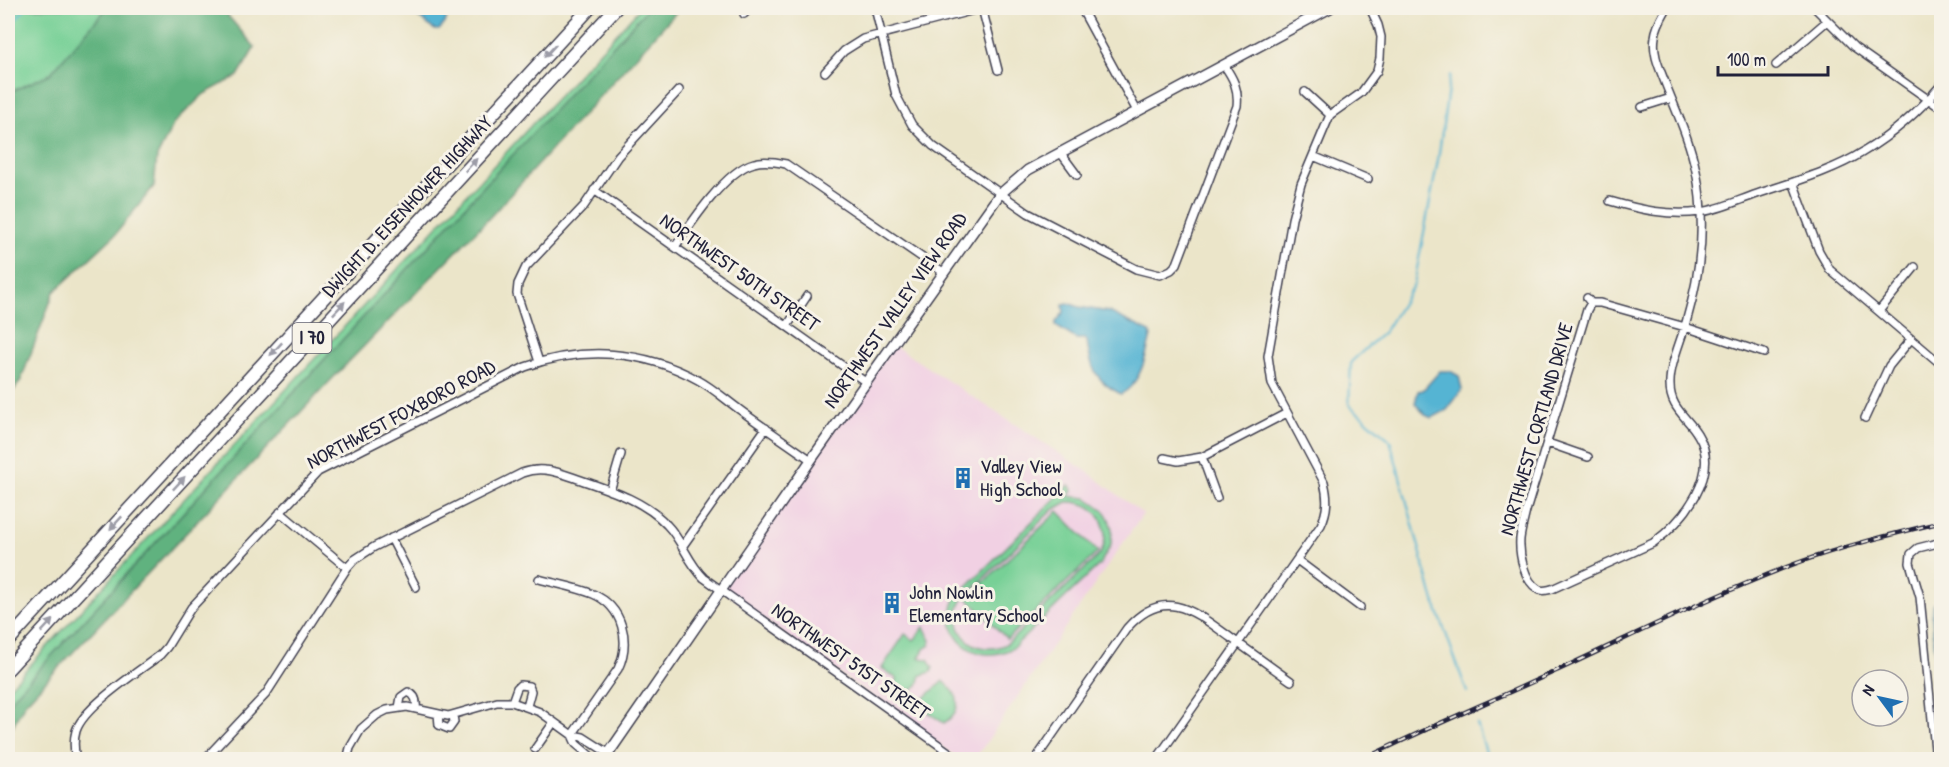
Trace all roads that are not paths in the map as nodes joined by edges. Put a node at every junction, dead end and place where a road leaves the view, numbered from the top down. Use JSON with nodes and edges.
{"nodes":[{"id":1,"x":590,"y":8,"type":"edge"},
{"id":2,"x":616,"y":8,"type":"edge"},
{"id":3,"x":750,"y":8,"type":"edge"},
{"id":4,"x":875,"y":8,"type":"edge"},
{"id":5,"x":982,"y":8,"type":"edge"},
{"id":6,"x":1081,"y":8,"type":"edge"},
{"id":7,"x":1330,"y":8,"type":"edge"},
{"id":8,"x":1370,"y":8,"type":"edge"},
{"id":9,"x":1667,"y":8,"type":"edge"},
{"id":10,"x":1815,"y":8,"type":"edge"},
{"id":11,"x":744,"y":14,"type":"dead end"},
{"id":12,"x":1827,"y":21,"type":"junction"},
{"id":13,"x":880,"y":34,"type":"junction"},
{"id":14,"x":1224,"y":65,"type":"junction"},
{"id":15,"x":1776,"y":65,"type":"dead end"},
{"id":16,"x":999,"y":70,"type":"dead end"},
{"id":17,"x":825,"y":72,"type":"dead end"},
{"id":18,"x":1941,"y":84,"type":"edge"},
{"id":19,"x":679,"y":90,"type":"dead end"},
{"id":20,"x":1305,"y":92,"type":"dead end"},
{"id":21,"x":1671,"y":98,"type":"junction"},
{"id":22,"x":1928,"y":99,"type":"junction"},
{"id":23,"x":1642,"y":107,"type":"dead end"},
{"id":24,"x":1941,"y":109,"type":"edge"},
{"id":25,"x":1137,"y":111,"type":"junction"},
{"id":26,"x":1330,"y":115,"type":"junction"},
{"id":27,"x":1060,"y":152,"type":"junction"},
{"id":28,"x":1312,"y":156,"type":"junction"},
{"id":29,"x":1077,"y":175,"type":"dead end"},
{"id":30,"x":1368,"y":179,"type":"dead end"},
{"id":31,"x":1793,"y":182,"type":"junction"},
{"id":32,"x":594,"y":190,"type":"junction"},
{"id":33,"x":999,"y":195,"type":"junction"},
{"id":34,"x":1610,"y":201,"type":"dead end"},
{"id":35,"x":1702,"y":212,"type":"junction"},
{"id":36,"x":675,"y":247,"type":"junction"},
{"id":37,"x":1915,"y":267,"type":"dead end"},
{"id":38,"x":944,"y":272,"type":"junction"},
{"id":39,"x":807,"y":296,"type":"dead end"},
{"id":40,"x":1879,"y":311,"type":"junction"},
{"id":41,"x":787,"y":326,"type":"junction"},
{"id":42,"x":1685,"y":327,"type":"junction"},
{"id":43,"x":1911,"y":339,"type":"junction"},
{"id":44,"x":1764,"y":353,"type":"dead end"},
{"id":45,"x":539,"y":362,"type":"junction"},
{"id":46,"x":1941,"y":364,"type":"edge"},
{"id":47,"x":867,"y":383,"type":"junction"},
{"id":48,"x":1287,"y":413,"type":"junction"},
{"id":49,"x":1865,"y":418,"type":"dead end"},
{"id":50,"x":766,"y":428,"type":"junction"},
{"id":51,"x":1548,"y":443,"type":"junction"},
{"id":52,"x":621,"y":454,"type":"dead end"},
{"id":53,"x":1202,"y":457,"type":"junction"},
{"id":54,"x":1588,"y":457,"type":"dead end"},
{"id":55,"x":1164,"y":458,"type":"dead end"},
{"id":56,"x":811,"y":460,"type":"junction"},
{"id":57,"x":610,"y":490,"type":"junction"},
{"id":58,"x":1217,"y":498,"type":"dead end"},
{"id":59,"x":280,"y":512,"type":"junction"},
{"id":60,"x":391,"y":538,"type":"junction"},
{"id":61,"x":1941,"y":542,"type":"edge"},
{"id":62,"x":682,"y":547,"type":"junction"},
{"id":63,"x":1297,"y":560,"type":"junction"},
{"id":64,"x":347,"y":568,"type":"junction"},
{"id":65,"x":539,"y":579,"type":"dead end"},
{"id":66,"x":416,"y":587,"type":"dead end"},
{"id":67,"x":722,"y":590,"type":"junction"},
{"id":68,"x":1359,"y":607,"type":"dead end"},
{"id":69,"x":8,"y":641,"type":"edge"},
{"id":70,"x":1238,"y":642,"type":"junction"},
{"id":71,"x":8,"y":669,"type":"edge"},
{"id":72,"x":1291,"y":681,"type":"dead end"},
{"id":73,"x":512,"y":702,"type":"junction"},
{"id":74,"x":527,"y":706,"type":"junction"},
{"id":75,"x":399,"y":708,"type":"junction"},
{"id":76,"x":416,"y":709,"type":"junction"},
{"id":77,"x":438,"y":714,"type":"junction"},
{"id":78,"x":453,"y":715,"type":"junction"},
{"id":79,"x":554,"y":722,"type":"junction"},
{"id":80,"x":572,"y":735,"type":"junction"},
{"id":81,"x":535,"y":749,"type":"dead end"},
{"id":82,"x":606,"y":756,"type":"edge"},
{"id":83,"x":76,"y":759,"type":"edge"},
{"id":84,"x":204,"y":759,"type":"edge"},
{"id":85,"x":347,"y":759,"type":"edge"},
{"id":86,"x":595,"y":759,"type":"edge"},
{"id":87,"x":960,"y":759,"type":"edge"},
{"id":88,"x":1035,"y":759,"type":"edge"},
{"id":89,"x":1156,"y":759,"type":"edge"},
{"id":90,"x":1936,"y":759,"type":"edge"}],
"edges":[{"from":1,"to":69,"type":"highway","name":"DWIGHT D. EISENHOWER HIGHWAY","number":"I 70","one_way":true},
{"from":71,"to":2,"type":"highway","name":"DWIGHT D. EISENHOWER HIGHWAY","number":"I 70","one_way":true},
{"from":3,"to":11,"type":"street"},
{"from":4,"to":13,"type":"street"},
{"from":5,"to":13,"type":"street"},
{"from":5,"to":16,"type":"street"},
{"from":6,"to":25,"type":"street"},
{"from":7,"to":14,"type":"street","name":"NORTHWEST VALLEY VIEW ROAD"},
{"from":8,"to":26,"type":"street"},
{"from":9,"to":21,"type":"street","name":"NORTHWEST CORTLAND DRIVE"},
{"from":10,"to":12,"type":"street"},
{"from":12,"to":15,"type":"street"},
{"from":12,"to":22,"type":"street"},
{"from":13,"to":17,"type":"street"},
{"from":13,"to":33,"type":"street"},
{"from":14,"to":25,"type":"street","name":"NORTHWEST VALLEY VIEW ROAD"},
{"from":14,"to":33,"type":"street"},
{"from":18,"to":22,"type":"street"},
{"from":19,"to":32,"type":"street"},
{"from":20,"to":26,"type":"street"},
{"from":21,"to":23,"type":"street"},
{"from":21,"to":35,"type":"street","name":"NORTHWEST CORTLAND DRIVE"},
{"from":22,"to":24,"type":"street"},
{"from":22,"to":31,"type":"street"},
{"from":25,"to":27,"type":"street","name":"NORTHWEST VALLEY VIEW ROAD"},
{"from":26,"to":28,"type":"street"},
{"from":27,"to":29,"type":"street"},
{"from":27,"to":33,"type":"street","name":"NORTHWEST VALLEY VIEW ROAD"},
{"from":28,"to":30,"type":"street"},
{"from":28,"to":48,"type":"street"},
{"from":31,"to":35,"type":"street"},
{"from":31,"to":40,"type":"street"},
{"from":32,"to":36,"type":"street","name":"NORTHWEST 50TH STREET"},
{"from":32,"to":45,"type":"street"},
{"from":33,"to":38,"type":"street","name":"NORTHWEST VALLEY VIEW ROAD"},
{"from":34,"to":35,"type":"street"},
{"from":35,"to":42,"type":"street","name":"NORTHWEST CORTLAND DRIVE"},
{"from":36,"to":38,"type":"street"},
{"from":36,"to":41,"type":"street","name":"NORTHWEST 50TH STREET"},
{"from":37,"to":40,"type":"street"},
{"from":38,"to":47,"type":"street","name":"NORTHWEST VALLEY VIEW ROAD"},
{"from":39,"to":41,"type":"street"},
{"from":40,"to":43,"type":"street"},
{"from":41,"to":47,"type":"street","name":"NORTHWEST 50TH STREET"},
{"from":42,"to":44,"type":"street","name":"NORTHWEST CORTLAND DRIVE"},
{"from":42,"to":51,"type":"street","name":"NORTHWEST CORTLAND DRIVE"},
{"from":42,"to":51,"type":"street","name":"NORTHWEST CORTLAND DRIVE"},
{"from":43,"to":46,"type":"street"},
{"from":43,"to":49,"type":"street"},
{"from":45,"to":50,"type":"street","name":"NORTHWEST FOXBORO ROAD"},
{"from":45,"to":59,"type":"street","name":"NORTHWEST FOXBORO ROAD"},
{"from":47,"to":56,"type":"street","name":"NORTHWEST VALLEY VIEW ROAD"},
{"from":48,"to":53,"type":"street"},
{"from":48,"to":63,"type":"street"},
{"from":50,"to":56,"type":"street","name":"NORTHWEST FOXBORO ROAD"},
{"from":50,"to":62,"type":"street"},
{"from":51,"to":54,"type":"street"},
{"from":52,"to":57,"type":"street"},
{"from":53,"to":55,"type":"street"},
{"from":53,"to":58,"type":"street"},
{"from":56,"to":67,"type":"street","name":"NORTHWEST VALLEY VIEW ROAD"},
{"from":57,"to":60,"type":"street","name":"NORTHWEST 51ST STREET"},
{"from":57,"to":62,"type":"street","name":"NORTHWEST 51ST STREET"},
{"from":59,"to":64,"type":"street"},
{"from":59,"to":83,"type":"street","name":"NORTHWEST FOXBORO ROAD"},
{"from":60,"to":64,"type":"street","name":"NORTHWEST 51ST STREET"},
{"from":60,"to":66,"type":"street"},
{"from":61,"to":90,"type":"street"},
{"from":62,"to":67,"type":"street","name":"NORTHWEST 51ST STREET"},
{"from":63,"to":68,"type":"street"},
{"from":63,"to":70,"type":"street"},
{"from":64,"to":84,"type":"street","name":"NORTHWEST 51ST STREET"},
{"from":65,"to":80,"type":"street"},
{"from":67,"to":82,"type":"street","name":"NORTHWEST VALLEY VIEW ROAD"},
{"from":67,"to":87,"type":"street","name":"NORTHWEST 51ST STREET"},
{"from":70,"to":72,"type":"street"},
{"from":70,"to":88,"type":"street"},
{"from":70,"to":89,"type":"street"},
{"from":73,"to":74,"type":"street"},
{"from":73,"to":74,"type":"street"},
{"from":73,"to":78,"type":"street"},
{"from":74,"to":79,"type":"street"},
{"from":75,"to":76,"type":"street"},
{"from":75,"to":76,"type":"street"},
{"from":75,"to":85,"type":"street"},
{"from":76,"to":77,"type":"street"},
{"from":77,"to":78,"type":"street"},
{"from":77,"to":78,"type":"street"},
{"from":79,"to":80,"type":"street"},
{"from":79,"to":81,"type":"street"},
{"from":80,"to":82,"type":"street"},
{"from":80,"to":86,"type":"street"}]}
